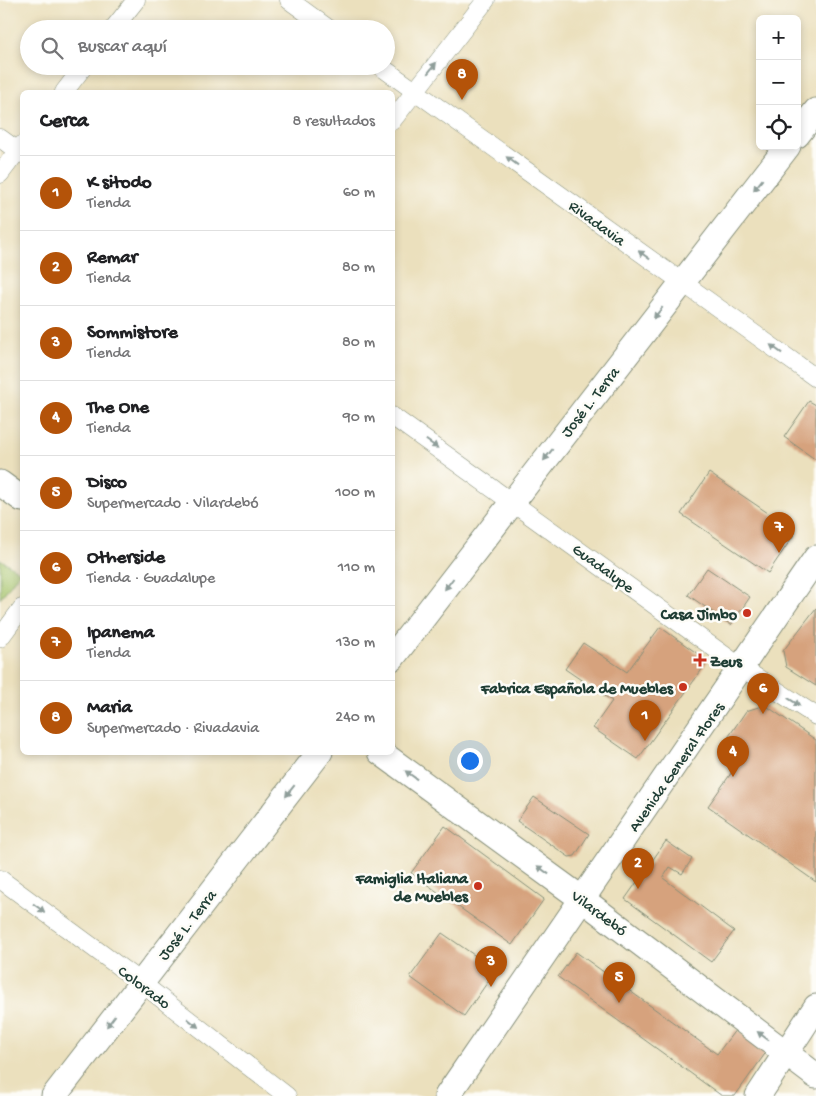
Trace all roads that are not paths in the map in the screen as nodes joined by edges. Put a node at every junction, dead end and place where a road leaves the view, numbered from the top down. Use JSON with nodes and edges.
{"nodes":[{"id":1,"x":136,"y":0,"type":"edge"},
{"id":2,"x":289,"y":0,"type":"edge"},
{"id":3,"x":486,"y":0,"type":"edge"},
{"id":4,"x":120,"y":20,"type":"edge"},
{"id":5,"x":316,"y":20,"type":"edge"},
{"id":6,"x":77,"y":75,"type":"edge"},
{"id":7,"x":392,"y":75,"type":"edge"},
{"id":8,"x":66,"y":90,"type":"edge"},
{"id":9,"x":414,"y":91,"type":"junction"},
{"id":10,"x":816,"y":111,"type":"edge"},
{"id":11,"x":395,"y":117,"type":"edge"},
{"id":12,"x":801,"y":129,"type":"edge"},
{"id":13,"x":0,"y":138,"type":"edge"},
{"id":14,"x":20,"y":149,"type":"edge"},
{"id":15,"x":785,"y":150,"type":"edge"},
{"id":16,"x":20,"y":151,"type":"edge"},
{"id":17,"x":0,"y":174,"type":"edge"},
{"id":18,"x":682,"y":282,"type":"junction"},
{"id":19,"x":816,"y":378,"type":"edge"},
{"id":20,"x":395,"y":418,"type":"edge"},
{"id":21,"x":0,"y":483,"type":"edge"},
{"id":22,"x":20,"y":498,"type":"edge"},
{"id":23,"x":512,"y":501,"type":"junction"},
{"id":24,"x":816,"y":558,"type":"edge"},
{"id":25,"x":20,"y":611,"type":"edge"},
{"id":26,"x":0,"y":638,"type":"edge"},
{"id":27,"x":395,"y":654,"type":"edge"},
{"id":28,"x":742,"y":668,"type":"junction"},
{"id":29,"x":816,"y":716,"type":"edge"},
{"id":30,"x":318,"y":755,"type":"edge"},
{"id":31,"x":384,"y":755,"type":"edge"},
{"id":32,"x":0,"y":879,"type":"edge"},
{"id":33,"x":582,"y":899,"type":"junction"},
{"id":34,"x":140,"y":982,"type":"junction"},
{"id":35,"x":816,"y":1007,"type":"edge"},
{"id":36,"x":785,"y":1053,"type":"junction"},
{"id":37,"x":816,"y":1076,"type":"edge"},
{"id":38,"x":54,"y":1096,"type":"edge"},
{"id":39,"x":287,"y":1096,"type":"edge"},
{"id":40,"x":447,"y":1096,"type":"edge"},
{"id":41,"x":758,"y":1096,"type":"edge"}],
"edges":[{"from":1,"to":4,"type":"street"},
{"from":2,"to":5,"type":"street"},
{"from":9,"to":3,"type":"street","one_way":true},
{"from":6,"to":8,"type":"street"},
{"from":7,"to":9,"type":"street","name":"Rivadavia"},
{"from":9,"to":11,"type":"street"},
{"from":18,"to":9,"type":"street","name":"Rivadavia","one_way":true},
{"from":10,"to":12,"type":"street"},
{"from":13,"to":14,"type":"street"},
{"from":15,"to":18,"type":"street","name":"José L. Terra","one_way":true},
{"from":16,"to":17,"type":"street"},
{"from":19,"to":18,"type":"street","name":"Rivadavia","one_way":true},
{"from":18,"to":23,"type":"street","name":"José L. Terra","one_way":true},
{"from":20,"to":23,"type":"street","name":"Guadalupe","one_way":true},
{"from":21,"to":22,"type":"street"},
{"from":23,"to":27,"type":"street","name":"José L. Terra","one_way":true},
{"from":23,"to":28,"type":"street","name":"Guadalupe"},
{"from":24,"to":28,"type":"street","name":"Avenida General Flores"},
{"from":25,"to":26,"type":"street"},
{"from":28,"to":29,"type":"street","name":"Guadalupe","one_way":true},
{"from":28,"to":33,"type":"street","name":"Avenida General Flores"},
{"from":30,"to":34,"type":"street","name":"José L. Terra","one_way":true},
{"from":33,"to":31,"type":"street","name":"Vilardebó","one_way":true},
{"from":32,"to":34,"type":"street","name":"Colorado","one_way":true},
{"from":36,"to":33,"type":"street","name":"Vilardebó","one_way":true},
{"from":33,"to":40,"type":"street","name":"Avenida General Flores"},
{"from":34,"to":38,"type":"street","name":"José L. Terra","one_way":true},
{"from":34,"to":39,"type":"street","name":"Colorado","one_way":true},
{"from":35,"to":36,"type":"street"},
{"from":36,"to":37,"type":"street","name":"Vilardebó"},
{"from":36,"to":41,"type":"street"}]}
